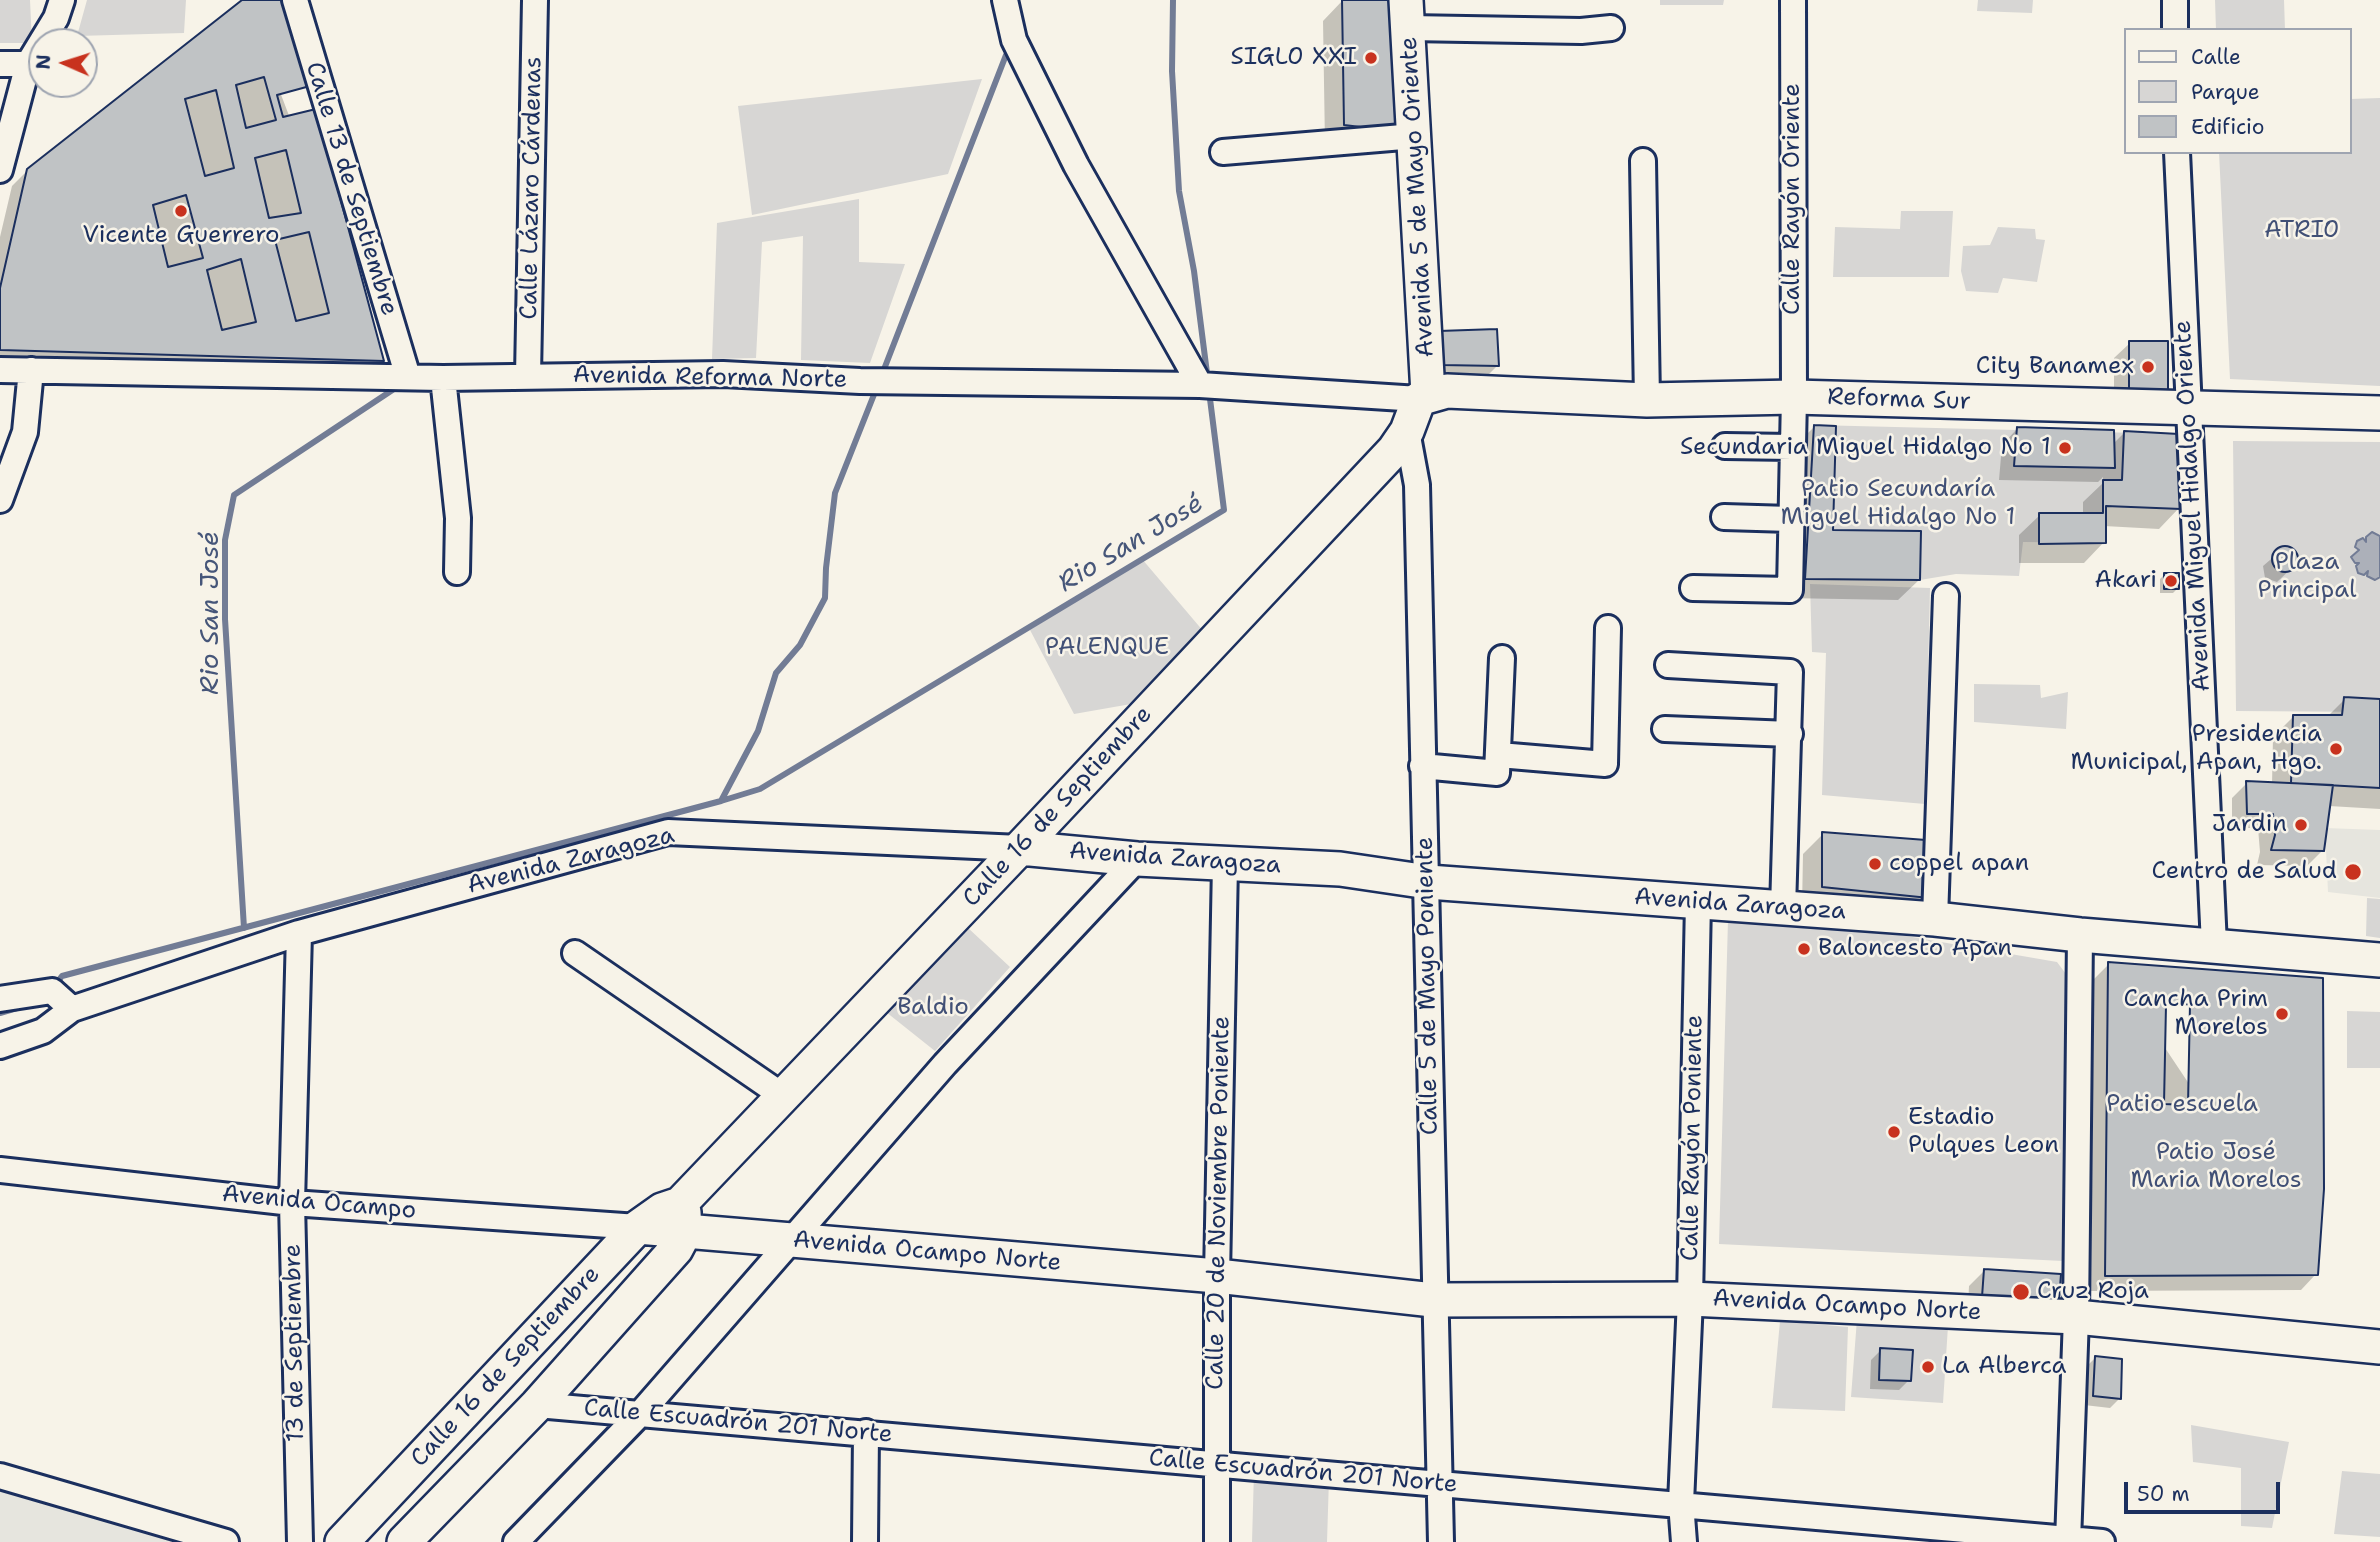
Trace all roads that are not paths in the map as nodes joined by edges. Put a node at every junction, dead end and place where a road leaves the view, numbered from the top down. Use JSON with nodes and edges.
{"nodes":[{"id":1,"x":62,"y":0,"type":"edge"},
{"id":2,"x":295,"y":0,"type":"edge"},
{"id":3,"x":535,"y":0,"type":"edge"},
{"id":4,"x":1005,"y":0,"type":"edge"},
{"id":5,"x":1793,"y":0,"type":"edge"},
{"id":6,"x":2175,"y":0,"type":"edge"},
{"id":7,"x":1408,"y":14,"type":"edge"},
{"id":8,"x":1611,"y":27,"type":"dead end"},
{"id":9,"x":2175,"y":28,"type":"edge"},
{"id":10,"x":0,"y":64,"type":"edge"},
{"id":11,"x":27,"y":64,"type":"junction"},
{"id":12,"x":1415,"y":136,"type":"junction"},
{"id":13,"x":1223,"y":152,"type":"dead end"},
{"id":14,"x":2177,"y":154,"type":"edge"},
{"id":15,"x":1643,"y":161,"type":"dead end"},
{"id":16,"x":0,"y":170,"type":"edge"},
{"id":17,"x":0,"y":370,"type":"edge"},
{"id":18,"x":32,"y":370,"type":"junction"},
{"id":19,"x":528,"y":376,"type":"junction"},
{"id":20,"x":408,"y":377,"type":"junction"},
{"id":21,"x":443,"y":378,"type":"junction"},
{"id":22,"x":1200,"y":385,"type":"junction"},
{"id":23,"x":1424,"y":397,"type":"junction"},
{"id":24,"x":1794,"y":397,"type":"junction"},
{"id":25,"x":1647,"y":400,"type":"junction"},
{"id":26,"x":2189,"y":408,"type":"junction"},
{"id":27,"x":2380,"y":413,"type":"edge"},
{"id":28,"x":1407,"y":431,"type":"junction"},
{"id":29,"x":1725,"y":446,"type":"dead end"},
{"id":30,"x":1792,"y":447,"type":"junction"},
{"id":31,"x":0,"y":500,"type":"edge"},
{"id":32,"x":1724,"y":517,"type":"dead end"},
{"id":33,"x":1790,"y":519,"type":"junction"},
{"id":34,"x":457,"y":572,"type":"dead end"},
{"id":35,"x":1693,"y":588,"type":"dead end"},
{"id":36,"x":1947,"y":596,"type":"dead end"},
{"id":37,"x":1608,"y":628,"type":"dead end"},
{"id":38,"x":1502,"y":658,"type":"dead end"},
{"id":39,"x":1668,"y":664,"type":"dead end"},
{"id":40,"x":1665,"y":729,"type":"dead end"},
{"id":41,"x":1790,"y":734,"type":"junction"},
{"id":42,"x":1499,"y":755,"type":"junction"},
{"id":43,"x":1423,"y":766,"type":"junction"},
{"id":44,"x":1020,"y":848,"type":"junction"},
{"id":45,"x":1137,"y":859,"type":"junction"},
{"id":46,"x":1225,"y":864,"type":"junction"},
{"id":47,"x":1428,"y":882,"type":"junction"},
{"id":48,"x":1698,"y":902,"type":"junction"},
{"id":49,"x":1783,"y":909,"type":"junction"},
{"id":50,"x":1935,"y":919,"type":"junction"},
{"id":51,"x":299,"y":933,"type":"junction"},
{"id":52,"x":2080,"y":935,"type":"junction"},
{"id":53,"x":2214,"y":944,"type":"junction"},
{"id":54,"x":575,"y":953,"type":"dead end"},
{"id":55,"x":2380,"y":960,"type":"edge"},
{"id":56,"x":0,"y":999,"type":"edge"},
{"id":57,"x":72,"y":1009,"type":"junction"},
{"id":58,"x":0,"y":1046,"type":"edge"},
{"id":59,"x":783,"y":1097,"type":"junction"},
{"id":60,"x":0,"y":1170,"type":"edge"},
{"id":61,"x":292,"y":1203,"type":"junction"},
{"id":62,"x":682,"y":1218,"type":"junction"},
{"id":63,"x":638,"y":1227,"type":"junction"},
{"id":64,"x":790,"y":1241,"type":"junction"},
{"id":65,"x":1217,"y":1276,"type":"junction"},
{"id":66,"x":1690,"y":1299,"type":"junction"},
{"id":67,"x":1433,"y":1300,"type":"junction"},
{"id":68,"x":2076,"y":1317,"type":"junction"},
{"id":69,"x":2380,"y":1347,"type":"edge"},
{"id":70,"x":537,"y":1405,"type":"junction"},
{"id":71,"x":639,"y":1415,"type":"junction"},
{"id":72,"x":866,"y":1432,"type":"junction"},
{"id":73,"x":1216,"y":1466,"type":"junction"},
{"id":74,"x":0,"y":1476,"type":"edge"},
{"id":75,"x":1440,"y":1482,"type":"junction"},
{"id":76,"x":1681,"y":1503,"type":"junction"},
{"id":77,"x":2068,"y":1540,"type":"edge"},
{"id":78,"x":226,"y":1542,"type":"edge"},
{"id":79,"x":300,"y":1542,"type":"edge"},
{"id":80,"x":342,"y":1542,"type":"edge"},
{"id":81,"x":404,"y":1542,"type":"edge"},
{"id":82,"x":516,"y":1542,"type":"edge"},
{"id":83,"x":865,"y":1542,"type":"edge"},
{"id":84,"x":1217,"y":1542,"type":"edge"},
{"id":85,"x":1441,"y":1542,"type":"edge"},
{"id":86,"x":1684,"y":1542,"type":"edge"},
{"id":87,"x":2102,"y":1542,"type":"edge"}],
"edges":[{"from":1,"to":11,"type":"street"},
{"from":2,"to":20,"type":"street","name":"Calle 13 de Septiembre"},
{"from":3,"to":19,"type":"street","name":"Calle Lázaro Cárdenas"},
{"from":4,"to":22,"type":"street"},
{"from":5,"to":24,"type":"street","name":"Calle Rayón Oriente"},
{"from":6,"to":9,"type":"street"},
{"from":7,"to":8,"type":"street"},
{"from":7,"to":12,"type":"main road","name":"Avenida 5 de Mayo Oriente"},
{"from":10,"to":11,"type":"street"},
{"from":11,"to":16,"type":"street"},
{"from":12,"to":13,"type":"street"},
{"from":12,"to":23,"type":"main road","name":"Avenida 5 de Mayo Oriente"},
{"from":14,"to":26,"type":"street","name":"Avenida Miguel Hidalgo Oriente"},
{"from":15,"to":25,"type":"street"},
{"from":17,"to":18,"type":"street","name":"Avenida Reforma Norte"},
{"from":18,"to":20,"type":"street","name":"Avenida Reforma Norte"},
{"from":18,"to":31,"type":"street"},
{"from":19,"to":21,"type":"street","name":"Avenida Reforma Norte"},
{"from":19,"to":22,"type":"street","name":"Avenida Reforma Norte"},
{"from":20,"to":21,"type":"street","name":"Avenida Reforma Norte"},
{"from":21,"to":34,"type":"street"},
{"from":22,"to":23,"type":"street","name":"Avenida Reforma Norte"},
{"from":23,"to":25,"type":"main road","name":"Reforma Sur"},
{"from":23,"to":28,"type":"main road","name":"Calle 16 de Septiembre"},
{"from":24,"to":25,"type":"main road","name":"Reforma Sur"},
{"from":24,"to":26,"type":"main road","name":"Reforma Sur"},
{"from":24,"to":30,"type":"street","name":"Calle Rayón Oriente"},
{"from":26,"to":27,"type":"main road","name":"Reforma Sur"},
{"from":26,"to":53,"type":"street","name":"Avenida Miguel Hidalgo Oriente"},
{"from":28,"to":43,"type":"street","name":"Calle 5 de Mayo Poniente"},
{"from":28,"to":44,"type":"main road","name":"Calle 16 de Septiembre"},
{"from":29,"to":30,"type":"street"},
{"from":30,"to":33,"type":"street","name":"Calle Rayón Oriente"},
{"from":32,"to":33,"type":"street"},
{"from":33,"to":35,"type":"street","name":"Calle Rayón Oriente"},
{"from":36,"to":50,"type":"street"},
{"from":37,"to":42,"type":"street"},
{"from":38,"to":42,"type":"street"},
{"from":39,"to":41,"type":"street"},
{"from":40,"to":41,"type":"street"},
{"from":41,"to":49,"type":"street"},
{"from":42,"to":43,"type":"street"},
{"from":43,"to":47,"type":"street","name":"Calle 5 de Mayo Poniente"},
{"from":44,"to":45,"type":"main road","name":"Avenida Zaragoza"},
{"from":44,"to":51,"type":"street","name":"Avenida Zaragoza"},
{"from":44,"to":59,"type":"main road","name":"Calle 16 de Septiembre"},
{"from":45,"to":46,"type":"main road","name":"Avenida Zaragoza"},
{"from":45,"to":64,"type":"street"},
{"from":46,"to":47,"type":"main road","name":"Avenida Zaragoza"},
{"from":46,"to":65,"type":"street","name":"Calle 20 de Noviembre Poniente"},
{"from":47,"to":48,"type":"main road","name":"Avenida Zaragoza"},
{"from":47,"to":67,"type":"street","name":"Calle 5 de Mayo Poniente"},
{"from":48,"to":49,"type":"main road","name":"Avenida Zaragoza"},
{"from":48,"to":66,"type":"street","name":"Calle Rayón Poniente"},
{"from":49,"to":50,"type":"main road","name":"Avenida Zaragoza"},
{"from":50,"to":52,"type":"main road","name":"Avenida Zaragoza"},
{"from":51,"to":57,"type":"street","name":"Avenida Zaragoza"},
{"from":51,"to":61,"type":"street","name":"13 de Septiembre"},
{"from":52,"to":53,"type":"main road","name":"Avenida Zaragoza"},
{"from":52,"to":68,"type":"street"},
{"from":53,"to":55,"type":"main road","name":"Avenida Zaragoza"},
{"from":54,"to":59,"type":"street"},
{"from":56,"to":57,"type":"street"},
{"from":57,"to":58,"type":"street","name":"Avenida Zaragoza"},
{"from":59,"to":62,"type":"main road","name":"Calle 16 de Septiembre"},
{"from":60,"to":61,"type":"street","name":"Avenida Ocampo"},
{"from":61,"to":63,"type":"street","name":"Avenida Ocampo"},
{"from":61,"to":79,"type":"street","name":"13 de Septiembre"},
{"from":62,"to":63,"type":"main road","name":"Calle 16 de Septiembre"},
{"from":62,"to":64,"type":"main road","name":"Avenida Ocampo Norte"},
{"from":62,"to":70,"type":"main road","name":"Calle 16 de Septiembre"},
{"from":63,"to":80,"type":"main road","name":"Calle 16 de Septiembre"},
{"from":64,"to":65,"type":"main road","name":"Avenida Ocampo Norte"},
{"from":64,"to":71,"type":"street"},
{"from":65,"to":67,"type":"main road"},
{"from":65,"to":73,"type":"street","name":"Calle 20 de Noviembre Poniente"},
{"from":66,"to":67,"type":"main road"},
{"from":66,"to":68,"type":"main road","name":"Avenida Ocampo Norte"},
{"from":66,"to":76,"type":"street","name":"Calle Rayón Poniente"},
{"from":67,"to":75,"type":"street","name":"Calle 5 de Mayo Poniente"},
{"from":68,"to":69,"type":"main road","name":"Avenida Ocampo Norte"},
{"from":68,"to":77,"type":"street"},
{"from":70,"to":71,"type":"street","name":"Calle Escuadrón 201 Norte"},
{"from":70,"to":81,"type":"main road","name":"Calle 16 de Septiembre"},
{"from":71,"to":72,"type":"street","name":"Calle Escuadrón 201 Norte"},
{"from":71,"to":82,"type":"street"},
{"from":72,"to":73,"type":"street","name":"Calle Escuadrón 201 Norte"},
{"from":72,"to":83,"type":"street"},
{"from":73,"to":75,"type":"street","name":"Calle Escuadrón 201 Norte"},
{"from":73,"to":84,"type":"street","name":"Calle 20 de Noviembre Poniente"},
{"from":74,"to":78,"type":"street"},
{"from":75,"to":76,"type":"street","name":"Calle Escuadrón 201 Norte"},
{"from":75,"to":85,"type":"street","name":"Calle 5 de Mayo Poniente"},
{"from":76,"to":77,"type":"street","name":"Calle Escuadrón 201 Norte"},
{"from":76,"to":86,"type":"street","name":"Calle Rayón Poniente"},
{"from":77,"to":87,"type":"street","name":"Calle Escuadrón 201 Norte"}]}
